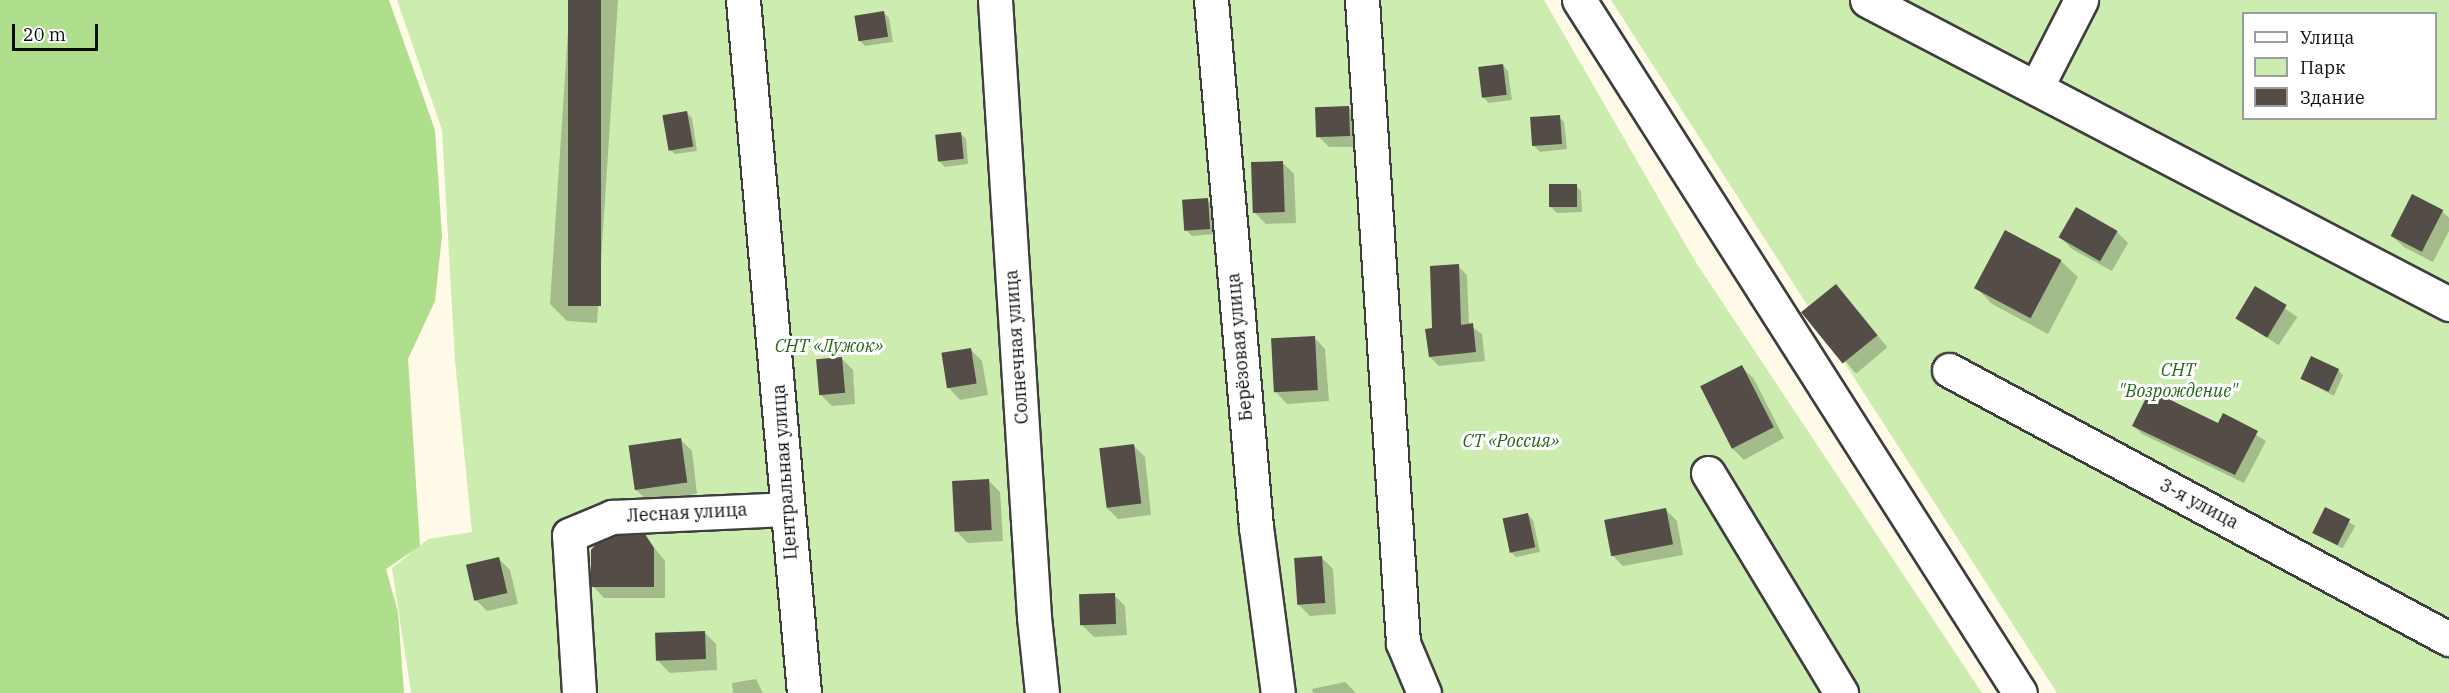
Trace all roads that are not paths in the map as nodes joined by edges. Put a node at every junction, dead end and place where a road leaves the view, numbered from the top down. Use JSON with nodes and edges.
{"nodes":[{"id":1,"x":743,"y":0,"type":"edge"},
{"id":2,"x":995,"y":0,"type":"edge"},
{"id":3,"x":1211,"y":0,"type":"edge"},
{"id":4,"x":1362,"y":0,"type":"edge"},
{"id":5,"x":1579,"y":0,"type":"edge"},
{"id":6,"x":1867,"y":0,"type":"edge"},
{"id":7,"x":2081,"y":0,"type":"edge"},
{"id":8,"x":2036,"y":88,"type":"junction"},
{"id":9,"x":2449,"y":304,"type":"edge"},
{"id":10,"x":1949,"y":370,"type":"dead end"},
{"id":11,"x":1708,"y":473,"type":"dead end"},
{"id":12,"x":786,"y":509,"type":"junction"},
{"id":13,"x":2449,"y":639,"type":"edge"},
{"id":14,"x":579,"y":693,"type":"edge"},
{"id":15,"x":804,"y":693,"type":"edge"},
{"id":16,"x":1042,"y":693,"type":"edge"},
{"id":17,"x":1278,"y":693,"type":"edge"},
{"id":18,"x":1424,"y":693,"type":"edge"},
{"id":19,"x":1841,"y":693,"type":"edge"},
{"id":20,"x":2020,"y":693,"type":"edge"}],
"edges":[{"from":1,"to":12,"type":"street","name":"Центральная улица"},
{"from":2,"to":16,"type":"street","name":"Солнечная улица"},
{"from":3,"to":17,"type":"street","name":"Берёзовая улица"},
{"from":4,"to":18,"type":"street"},
{"from":5,"to":20,"type":"street"},
{"from":6,"to":8,"type":"street"},
{"from":7,"to":8,"type":"street"},
{"from":8,"to":9,"type":"street"},
{"from":10,"to":13,"type":"street","name":"3-я улица"},
{"from":11,"to":19,"type":"street"},
{"from":12,"to":14,"type":"street","name":"Лесная улица"},
{"from":12,"to":15,"type":"street","name":"Центральная улица"}]}
